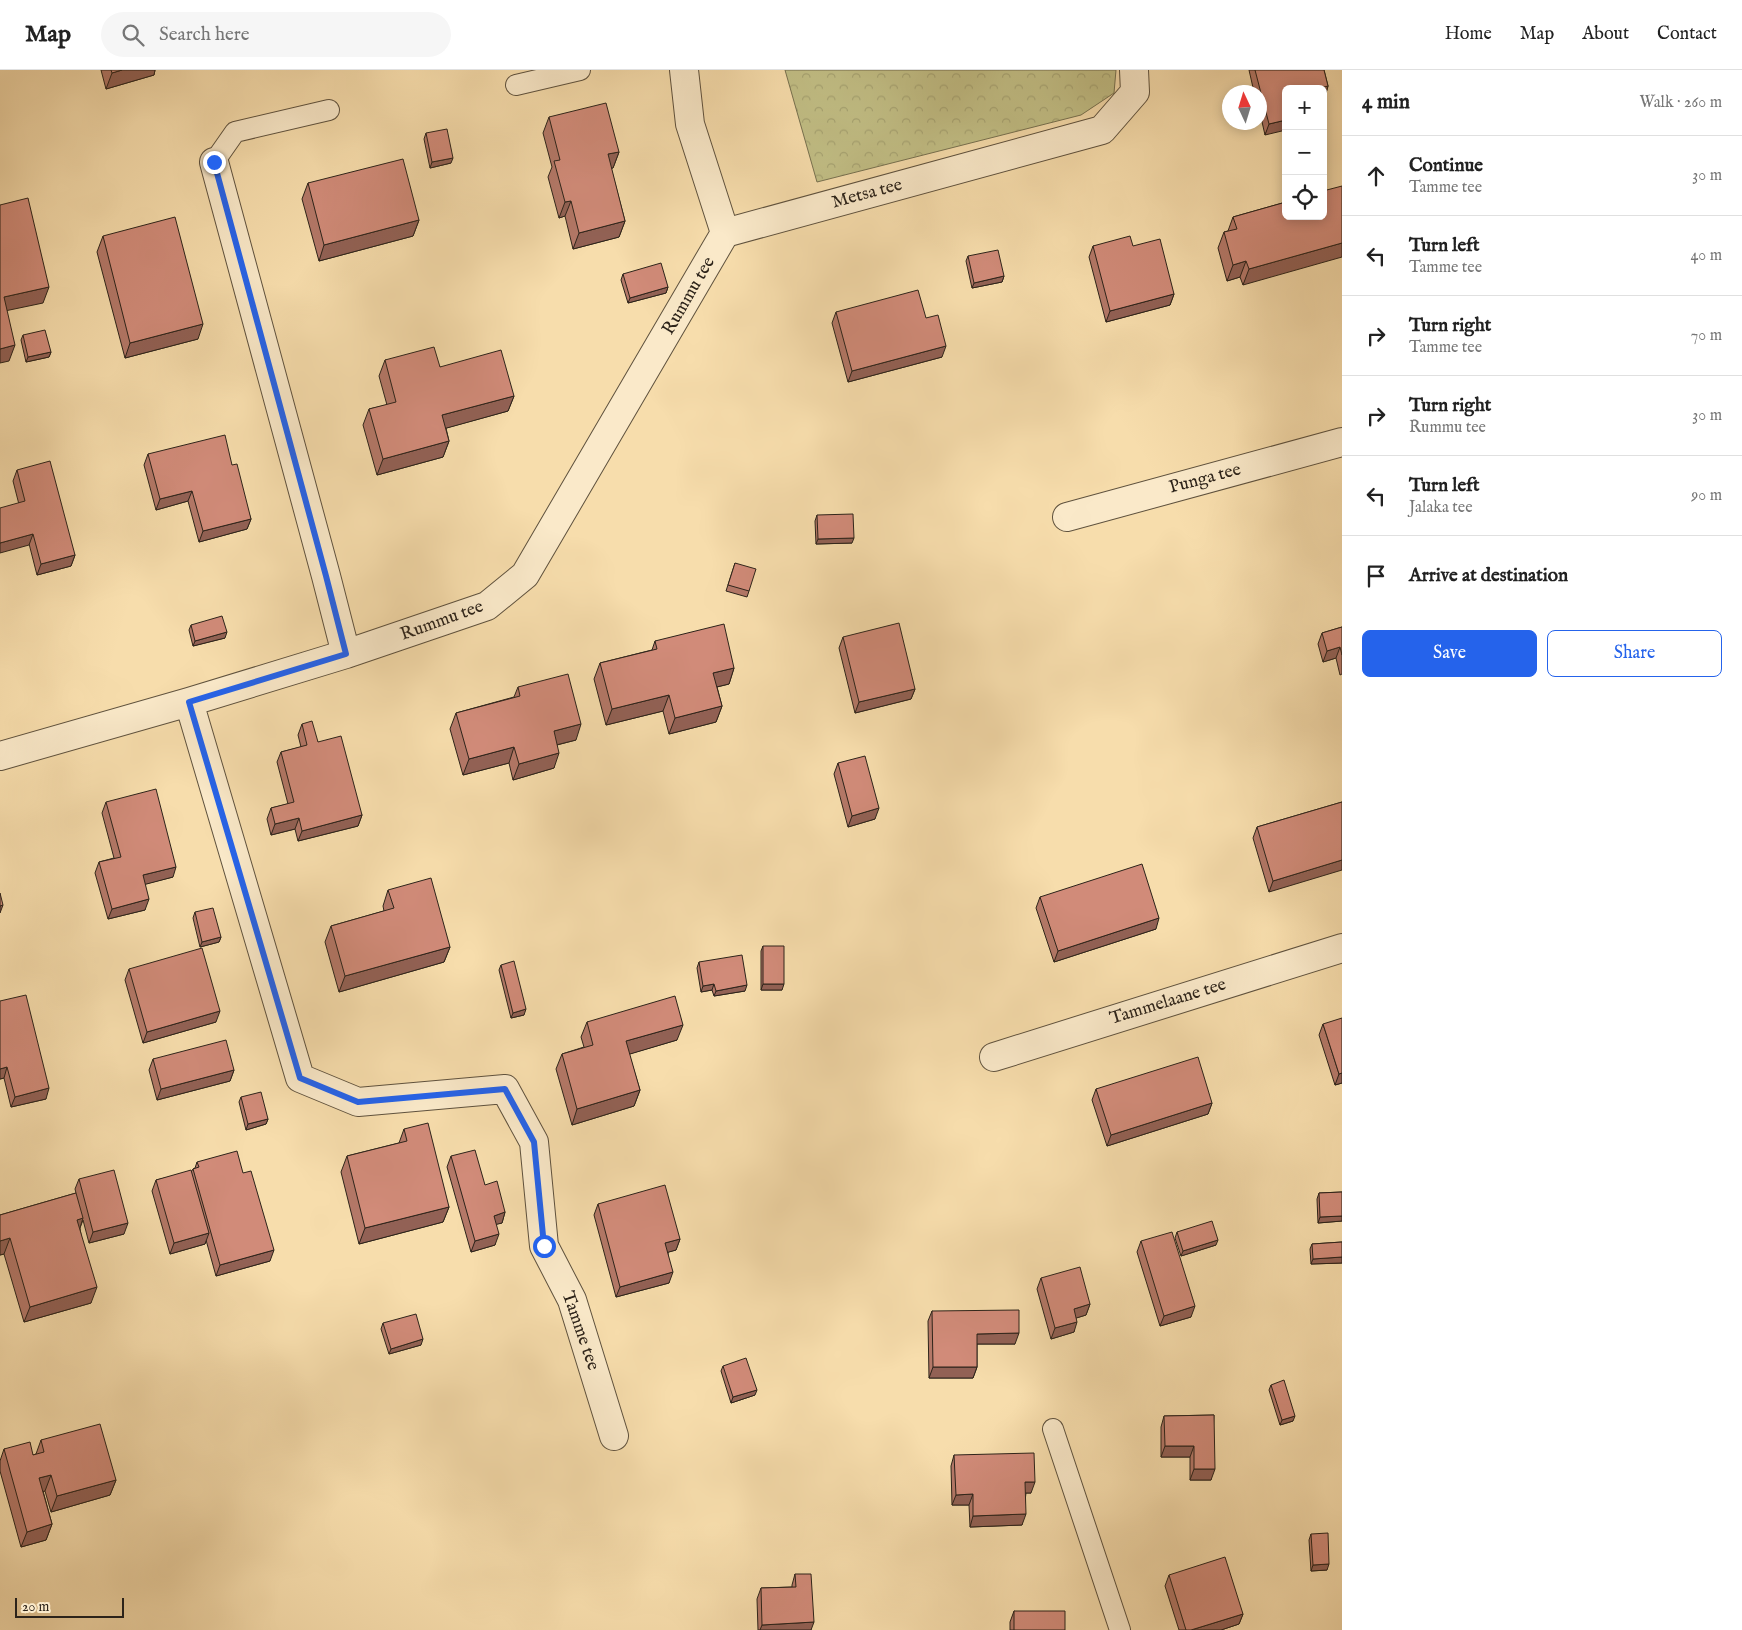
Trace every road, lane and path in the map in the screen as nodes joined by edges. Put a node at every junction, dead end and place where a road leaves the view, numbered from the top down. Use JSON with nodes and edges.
{"nodes":[{"id":1,"x":580,"y":70,"type":"edge"},
{"id":2,"x":684,"y":70,"type":"edge"},
{"id":3,"x":1134,"y":70,"type":"edge"},
{"id":4,"x":516,"y":85,"type":"dead end"},
{"id":5,"x":329,"y":110,"type":"dead end"},
{"id":6,"x":214,"y":162,"type":"joint"},
{"id":7,"x":725,"y":233,"type":"junction"},
{"id":8,"x":1342,"y":442,"type":"edge"},
{"id":9,"x":1067,"y":517,"type":"dead end"},
{"id":10,"x":346,"y":654,"type":"junction"},
{"id":11,"x":189,"y":702,"type":"junction"},
{"id":12,"x":0,"y":756,"type":"edge"},
{"id":13,"x":1342,"y":948,"type":"edge"},
{"id":14,"x":994,"y":1057,"type":"dead end"},
{"id":15,"x":1053,"y":1429,"type":"dead end"},
{"id":16,"x":614,"y":1436,"type":"dead end"},
{"id":17,"x":1120,"y":1630,"type":"edge"}],
"edges":[{"from":1,"to":4,"type":"lane"},
{"from":2,"to":7,"type":"street"},
{"from":3,"to":7,"type":"street","name":"Metsa tee"},
{"from":5,"to":6,"type":"lane"},
{"from":6,"to":10,"type":"street"},
{"from":7,"to":10,"type":"street","name":"Rummu tee"},
{"from":8,"to":9,"type":"street","name":"Punga tee"},
{"from":10,"to":11,"type":"street","name":"Rummu tee"},
{"from":11,"to":12,"type":"street","name":"Rummu tee"},
{"from":11,"to":16,"type":"street","name":"Tamme tee"},
{"from":13,"to":14,"type":"street","name":"Tammelaane tee"},
{"from":15,"to":17,"type":"lane"}]}
